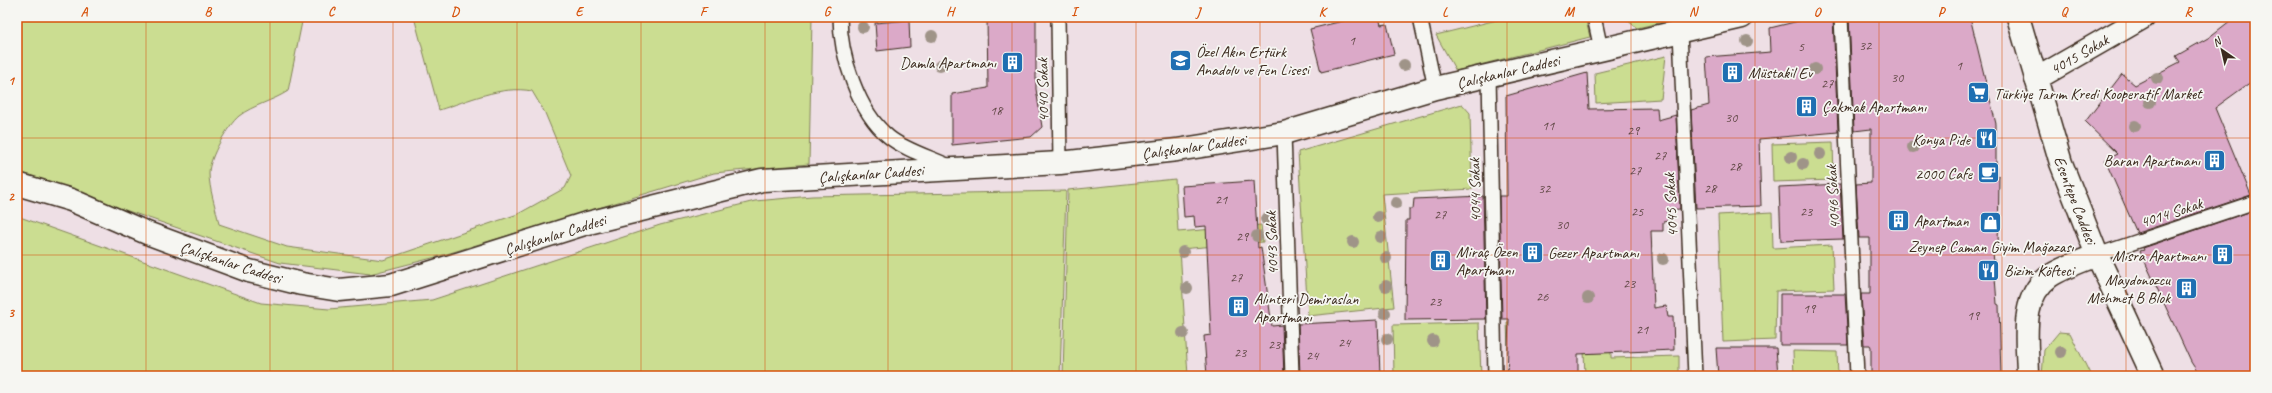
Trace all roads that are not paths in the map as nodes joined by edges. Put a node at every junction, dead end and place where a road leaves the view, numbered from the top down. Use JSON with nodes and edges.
{"nodes":[{"id":1,"x":840,"y":17,"type":"edge"},
{"id":2,"x":1058,"y":17,"type":"edge"},
{"id":3,"x":1420,"y":17,"type":"edge"},
{"id":4,"x":1594,"y":17,"type":"edge"},
{"id":5,"x":1742,"y":17,"type":"edge"},
{"id":6,"x":1841,"y":17,"type":"edge"},
{"id":7,"x":2018,"y":17,"type":"edge"},
{"id":8,"x":2144,"y":17,"type":"edge"},
{"id":9,"x":1680,"y":32,"type":"junction"},
{"id":10,"x":1601,"y":49,"type":"junction"},
{"id":11,"x":1489,"y":75,"type":"junction"},
{"id":12,"x":2036,"y":79,"type":"junction"},
{"id":13,"x":1435,"y":88,"type":"junction"},
{"id":14,"x":1284,"y":133,"type":"junction"},
{"id":15,"x":1060,"y":163,"type":"junction"},
{"id":16,"x":952,"y":168,"type":"junction"},
{"id":17,"x":17,"y":184,"type":"edge"},
{"id":18,"x":2255,"y":202,"type":"edge"},
{"id":19,"x":2097,"y":255,"type":"junction"},
{"id":20,"x":1292,"y":376,"type":"edge"},
{"id":21,"x":1495,"y":376,"type":"edge"},
{"id":22,"x":1695,"y":376,"type":"edge"},
{"id":23,"x":1858,"y":376,"type":"edge"},
{"id":24,"x":2028,"y":376,"type":"edge"},
{"id":25,"x":2153,"y":376,"type":"edge"}],
"edges":[{"from":1,"to":16,"type":"lane"},
{"from":2,"to":15,"type":"lane","name":"4040 Sokak"},
{"from":3,"to":13,"type":"lane"},
{"from":4,"to":10,"type":"lane"},
{"from":5,"to":9,"type":"street","name":"Çalışkanlar Caddesi"},
{"from":6,"to":23,"type":"lane","name":"4046 Sokak"},
{"from":7,"to":12,"type":"street","name":"Esentepe Caddesi"},
{"from":8,"to":12,"type":"street","name":"4015 Sokak"},
{"from":9,"to":10,"type":"street","name":"Çalışkanlar Caddesi"},
{"from":9,"to":22,"type":"lane","name":"4045 Sokak"},
{"from":10,"to":11,"type":"street","name":"Çalışkanlar Caddesi"},
{"from":11,"to":13,"type":"street","name":"Çalışkanlar Caddesi"},
{"from":11,"to":21,"type":"lane","name":"4044 Sokak"},
{"from":12,"to":19,"type":"street","name":"Esentepe Caddesi"},
{"from":13,"to":14,"type":"street","name":"Çalışkanlar Caddesi"},
{"from":14,"to":15,"type":"street","name":"Çalışkanlar Caddesi"},
{"from":14,"to":20,"type":"lane","name":"4043 Sokak"},
{"from":15,"to":16,"type":"street","name":"Çalışkanlar Caddesi"},
{"from":16,"to":17,"type":"street","name":"Çalışkanlar Caddesi"},
{"from":18,"to":19,"type":"lane","name":"4014 Sokak"},
{"from":19,"to":24,"type":"street"},
{"from":19,"to":25,"type":"street","name":"Esentepe Caddesi"}]}
